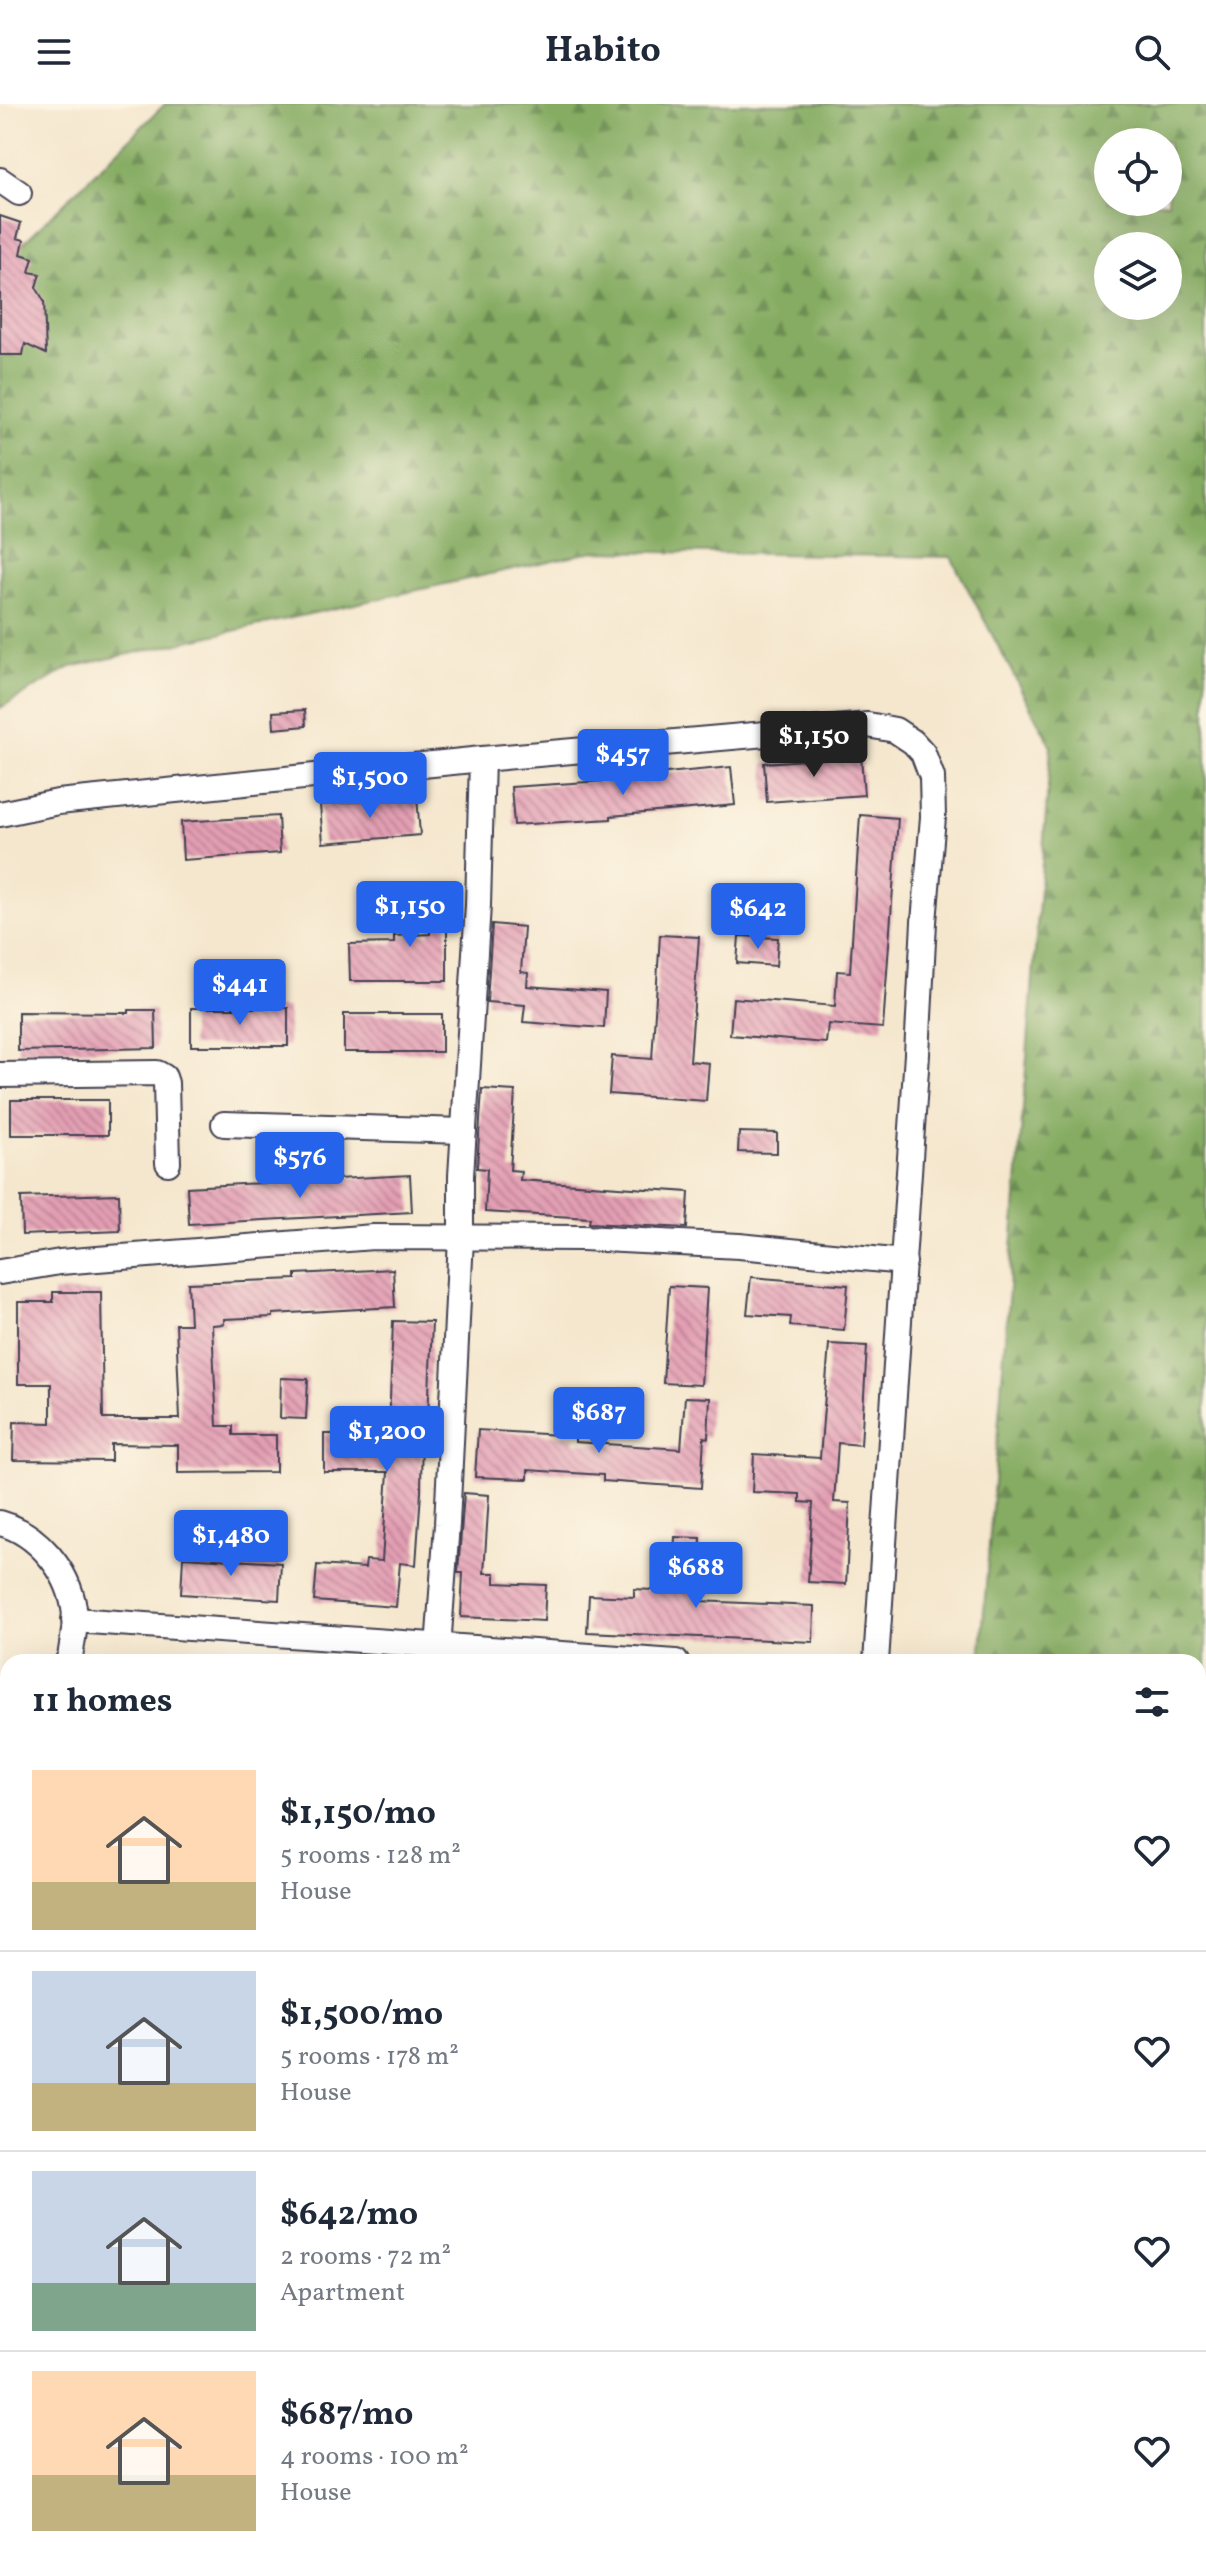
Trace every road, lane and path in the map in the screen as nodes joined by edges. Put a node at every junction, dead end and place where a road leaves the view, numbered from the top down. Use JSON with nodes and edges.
{"nodes":[{"id":1,"x":482,"y":759,"type":"junction"},
{"id":2,"x":0,"y":814,"type":"edge"},
{"id":3,"x":0,"y":1075,"type":"edge"},
{"id":4,"x":224,"y":1124,"type":"dead end"},
{"id":5,"x":464,"y":1131,"type":"junction"},
{"id":6,"x":168,"y":1163,"type":"dead end"},
{"id":7,"x":461,"y":1238,"type":"junction"},
{"id":8,"x":904,"y":1262,"type":"junction"},
{"id":9,"x":0,"y":1272,"type":"edge"},
{"id":10,"x":0,"y":1523,"type":"edge"},
{"id":11,"x":74,"y":1620,"type":"junction"},
{"id":12,"x":438,"y":1653,"type":"edge"},
{"id":13,"x":70,"y":1654,"type":"edge"},
{"id":14,"x":464,"y":1654,"type":"edge"},
{"id":15,"x":877,"y":1654,"type":"edge"}],
"edges":[{"from":1,"to":2,"type":"street"},
{"from":1,"to":5,"type":"street"},
{"from":1,"to":8,"type":"street"},
{"from":3,"to":6,"type":"street"},
{"from":4,"to":5,"type":"street"},
{"from":5,"to":7,"type":"street"},
{"from":7,"to":8,"type":"street"},
{"from":7,"to":9,"type":"street"},
{"from":7,"to":12,"type":"street"},
{"from":8,"to":15,"type":"street"},
{"from":10,"to":11,"type":"street"},
{"from":11,"to":12,"type":"street"},
{"from":11,"to":13,"type":"street"},
{"from":12,"to":14,"type":"street"}]}
